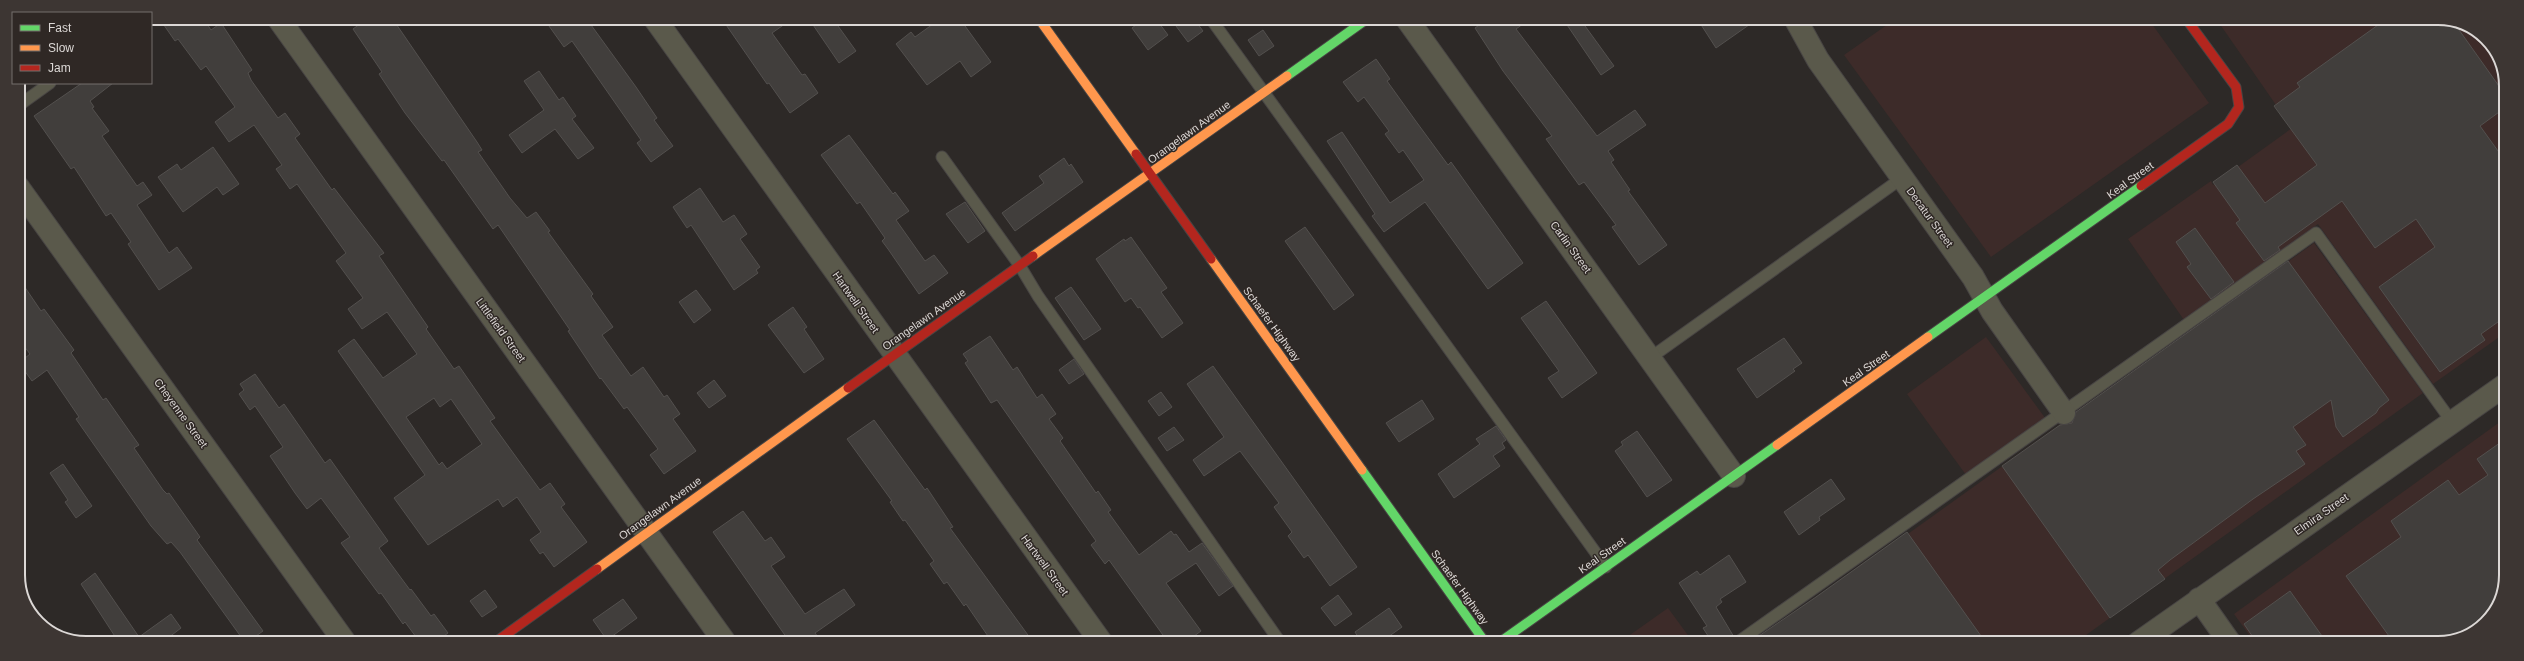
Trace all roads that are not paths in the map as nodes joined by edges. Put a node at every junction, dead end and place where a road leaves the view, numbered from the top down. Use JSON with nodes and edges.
{"nodes":[{"id":1,"x":283,"y":25,"type":"edge"},
{"id":2,"x":660,"y":25,"type":"edge"},
{"id":3,"x":1043,"y":25,"type":"edge"},
{"id":4,"x":1215,"y":25,"type":"edge"},
{"id":5,"x":1359,"y":25,"type":"edge"},
{"id":6,"x":1411,"y":25,"type":"edge"},
{"id":7,"x":1799,"y":25,"type":"edge"},
{"id":8,"x":2191,"y":25,"type":"edge"},
{"id":9,"x":49,"y":84,"type":"edge"},
{"id":10,"x":1263,"y":93,"type":"junction"},
{"id":11,"x":25,"y":101,"type":"edge"},
{"id":12,"x":942,"y":157,"type":"dead end"},
{"id":13,"x":1150,"y":174,"type":"junction"},
{"id":14,"x":1902,"y":178,"type":"junction"},
{"id":15,"x":25,"y":197,"type":"edge"},
{"id":16,"x":1020,"y":266,"type":"junction"},
{"id":17,"x":1985,"y":298,"type":"junction"},
{"id":18,"x":894,"y":355,"type":"junction"},
{"id":19,"x":1650,"y":358,"type":"junction"},
{"id":20,"x":2499,"y":389,"type":"edge"},
{"id":21,"x":2064,"y":413,"type":"junction"},
{"id":22,"x":2452,"y":422,"type":"junction"},
{"id":23,"x":1734,"y":476,"type":"junction"},
{"id":24,"x":646,"y":533,"type":"junction"},
{"id":25,"x":1606,"y":567,"type":"junction"},
{"id":26,"x":2199,"y":599,"type":"junction"},
{"id":27,"x":340,"y":636,"type":"edge"},
{"id":28,"x":504,"y":636,"type":"edge"},
{"id":29,"x":720,"y":636,"type":"edge"},
{"id":30,"x":1096,"y":636,"type":"edge"},
{"id":31,"x":1276,"y":636,"type":"edge"},
{"id":32,"x":1481,"y":636,"type":"edge"},
{"id":33,"x":1508,"y":636,"type":"edge"},
{"id":34,"x":1747,"y":636,"type":"edge"},
{"id":35,"x":2148,"y":636,"type":"edge"},
{"id":36,"x":2225,"y":636,"type":"edge"}],
"edges":[{"from":1,"to":24,"type":"street","name":"Littlefield Street"},
{"from":2,"to":18,"type":"street","name":"Hartwell Street"},
{"from":3,"to":13,"type":"street","name":"Schaefer Highway"},
{"from":4,"to":10,"type":"lane"},
{"from":5,"to":10,"type":"street","name":"Orangelawn Avenue"},
{"from":6,"to":19,"type":"street","name":"Carlin Street"},
{"from":7,"to":14,"type":"street","name":"Decatur Street"},
{"from":8,"to":17,"type":"street","name":"Keal Street"},
{"from":9,"to":11,"type":"lane"},
{"from":10,"to":13,"type":"street","name":"Orangelawn Avenue"},
{"from":10,"to":25,"type":"lane"},
{"from":12,"to":16,"type":"lane"},
{"from":13,"to":16,"type":"street","name":"Orangelawn Avenue"},
{"from":13,"to":32,"type":"street","name":"Schaefer Highway"},
{"from":14,"to":17,"type":"street","name":"Decatur Street"},
{"from":14,"to":19,"type":"lane"},
{"from":15,"to":27,"type":"street","name":"Cheyenne Street"},
{"from":16,"to":18,"type":"street","name":"Orangelawn Avenue"},
{"from":16,"to":31,"type":"lane"},
{"from":17,"to":21,"type":"street","name":"Decatur Street"},
{"from":17,"to":23,"type":"street","name":"Keal Street"},
{"from":18,"to":24,"type":"street","name":"Orangelawn Avenue"},
{"from":18,"to":30,"type":"street","name":"Hartwell Street"},
{"from":19,"to":23,"type":"street","name":"Carlin Street"},
{"from":20,"to":22,"type":"street","name":"Elmira Street"},
{"from":21,"to":22,"type":"lane"},
{"from":21,"to":34,"type":"lane"},
{"from":22,"to":26,"type":"street","name":"Elmira Street"},
{"from":23,"to":25,"type":"street","name":"Keal Street"},
{"from":24,"to":28,"type":"street","name":"Orangelawn Avenue"},
{"from":24,"to":29,"type":"street","name":"Littlefield Street"},
{"from":25,"to":33,"type":"street","name":"Keal Street"},
{"from":26,"to":35,"type":"street","name":"Elmira Street"},
{"from":26,"to":36,"type":"street"}]}
